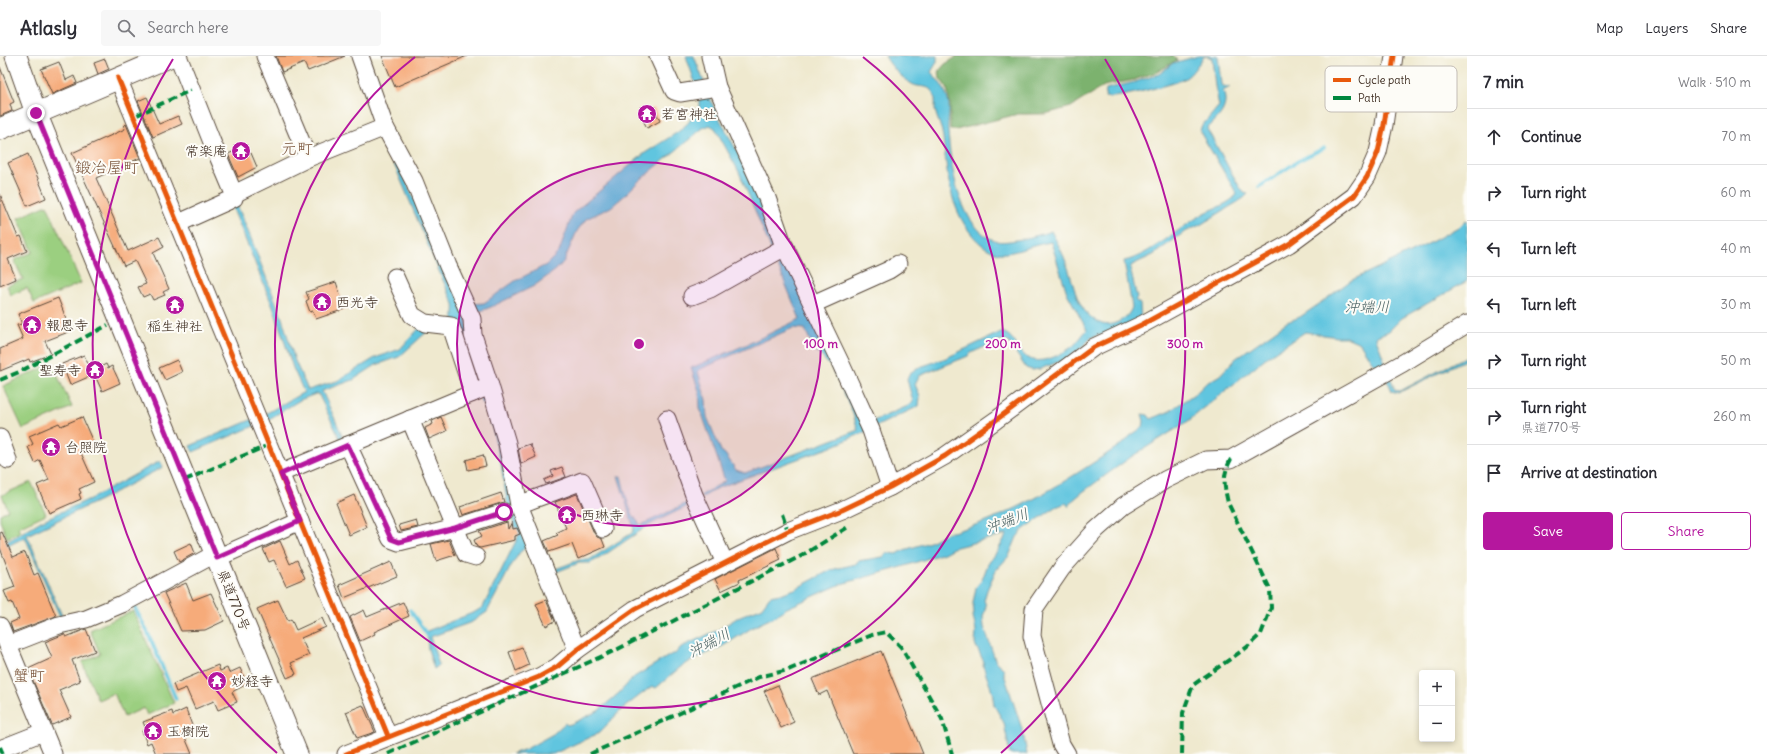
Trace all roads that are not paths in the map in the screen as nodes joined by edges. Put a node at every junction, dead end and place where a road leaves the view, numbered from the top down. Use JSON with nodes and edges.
{"nodes":[{"id":1,"x":16,"y":56,"type":"edge"},
{"id":2,"x":173,"y":56,"type":"edge"},
{"id":3,"x":265,"y":56,"type":"edge"},
{"id":4,"x":360,"y":56,"type":"edge"},
{"id":5,"x":658,"y":56,"type":"edge"},
{"id":6,"x":710,"y":56,"type":"edge"},
{"id":7,"x":1394,"y":56,"type":"edge"},
{"id":8,"x":1393,"y":66,"type":"edge"},
{"id":9,"x":118,"y":78,"type":"junction"},
{"id":10,"x":707,"y":88,"type":"junction"},
{"id":11,"x":1386,"y":112,"type":"edge"},
{"id":12,"x":36,"y":113,"type":"junction"},
{"id":13,"x":380,"y":128,"type":"junction"},
{"id":14,"x":0,"y":129,"type":"edge"},
{"id":15,"x":308,"y":158,"type":"junction"},
{"id":16,"x":232,"y":198,"type":"junction"},
{"id":17,"x":179,"y":223,"type":"junction"},
{"id":18,"x":779,"y":251,"type":"junction"},
{"id":19,"x":898,"y":264,"type":"dead end"},
{"id":20,"x":395,"y":277,"type":"dead end"},
{"id":21,"x":692,"y":296,"type":"dead end"},
{"id":22,"x":813,"y":304,"type":"junction"},
{"id":23,"x":1467,"y":324,"type":"edge"},
{"id":24,"x":483,"y":388,"type":"junction"},
{"id":25,"x":410,"y":419,"type":"junction"},
{"id":26,"x":667,"y":419,"type":"dead end"},
{"id":27,"x":0,"y":438,"type":"edge"},
{"id":28,"x":348,"y":445,"type":"junction"},
{"id":29,"x":8,"y":460,"type":"dead end"},
{"id":30,"x":281,"y":474,"type":"junction"},
{"id":31,"x":890,"y":487,"type":"junction"},
{"id":32,"x":512,"y":509,"type":"junction"},
{"id":33,"x":300,"y":521,"type":"junction"},
{"id":34,"x":455,"y":528,"type":"junction"},
{"id":35,"x":603,"y":530,"type":"dead end"},
{"id":36,"x":216,"y":556,"type":"junction"},
{"id":37,"x":476,"y":558,"type":"dead end"},
{"id":38,"x":725,"y":563,"type":"junction"},
{"id":39,"x":0,"y":626,"type":"edge"},
{"id":40,"x":8,"y":645,"type":"junction"},
{"id":41,"x":576,"y":650,"type":"junction"},
{"id":42,"x":43,"y":732,"type":"junction"},
{"id":43,"x":388,"y":736,"type":"junction"},
{"id":44,"x":0,"y":749,"type":"edge"},
{"id":45,"x":53,"y":754,"type":"edge"},
{"id":46,"x":297,"y":754,"type":"edge"},
{"id":47,"x":346,"y":754,"type":"edge"},
{"id":48,"x":1066,"y":754,"type":"edge"}],
"edges":[{"from":1,"to":12,"type":"main road","name":"県道770号"},
{"from":2,"to":9,"type":"main road"},
{"from":2,"to":16,"type":"street"},
{"from":3,"to":15,"type":"street"},
{"from":4,"to":13,"type":"street"},
{"from":5,"to":10,"type":"street"},
{"from":6,"to":10,"type":"street"},
{"from":7,"to":8,"type":"street"},
{"from":9,"to":12,"type":"main road"},
{"from":9,"to":17,"type":"street"},
{"from":10,"to":18,"type":"street"},
{"from":11,"to":31,"type":"street"},
{"from":12,"to":14,"type":"main road"},
{"from":12,"to":36,"type":"main road","name":"県道770号"},
{"from":13,"to":15,"type":"street"},
{"from":13,"to":24,"type":"street"},
{"from":15,"to":16,"type":"street"},
{"from":16,"to":17,"type":"street"},
{"from":17,"to":30,"type":"street"},
{"from":18,"to":21,"type":"street"},
{"from":18,"to":22,"type":"street"},
{"from":19,"to":22,"type":"street"},
{"from":20,"to":24,"type":"street"},
{"from":22,"to":31,"type":"street"},
{"from":23,"to":48,"type":"street"},
{"from":24,"to":25,"type":"street"},
{"from":24,"to":32,"type":"street"},
{"from":25,"to":28,"type":"street"},
{"from":25,"to":34,"type":"street"},
{"from":26,"to":38,"type":"street"},
{"from":27,"to":29,"type":"street"},
{"from":28,"to":30,"type":"street"},
{"from":28,"to":34,"type":"street"},
{"from":30,"to":33,"type":"street"},
{"from":31,"to":38,"type":"street"},
{"from":32,"to":34,"type":"street"},
{"from":32,"to":35,"type":"street"},
{"from":32,"to":41,"type":"street"},
{"from":33,"to":36,"type":"street"},
{"from":33,"to":43,"type":"street"},
{"from":34,"to":37,"type":"street"},
{"from":36,"to":40,"type":"street"},
{"from":36,"to":46,"type":"main road","name":"県道770号"},
{"from":38,"to":41,"type":"street"},
{"from":39,"to":40,"type":"street"},
{"from":40,"to":42,"type":"street"},
{"from":41,"to":43,"type":"street"},
{"from":42,"to":44,"type":"street"},
{"from":42,"to":45,"type":"street"},
{"from":43,"to":47,"type":"street"}]}
